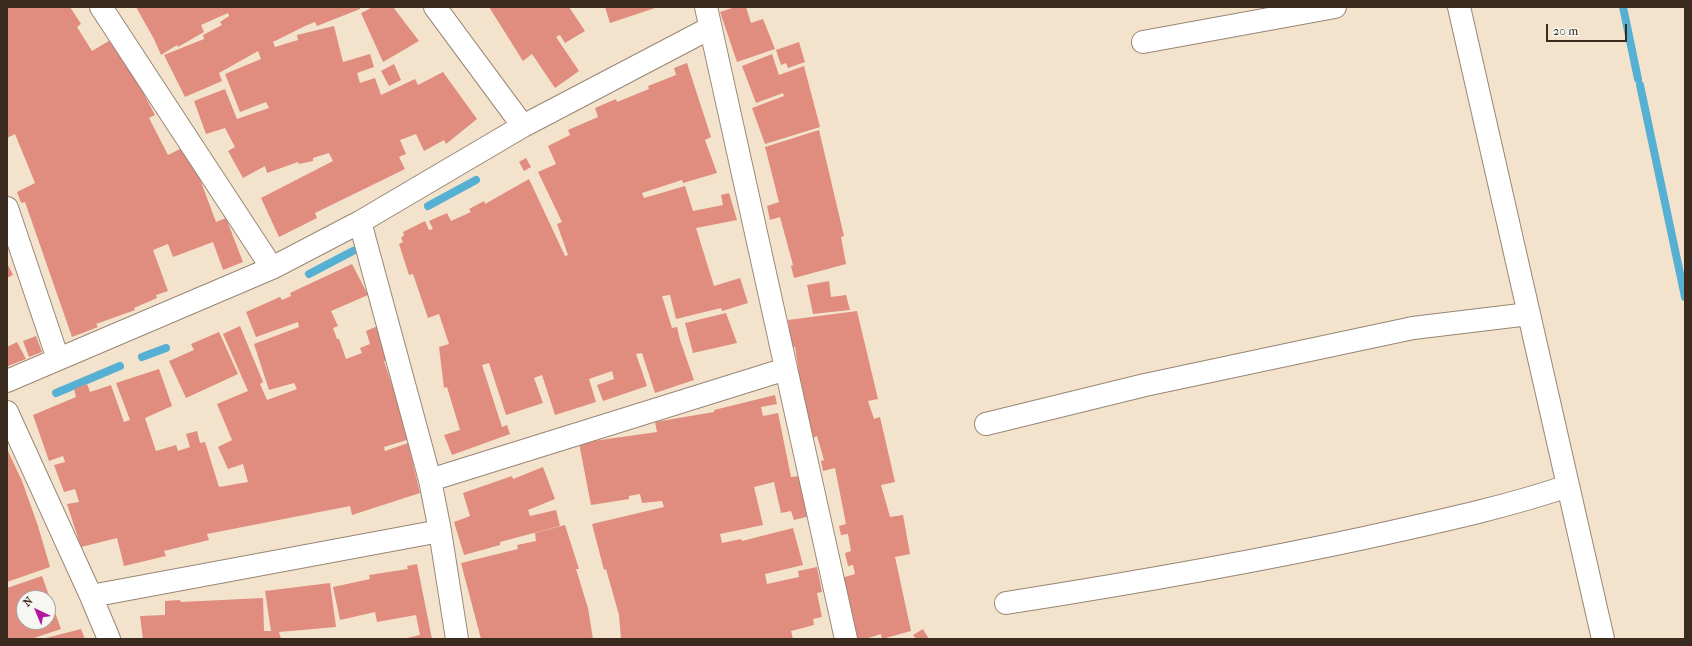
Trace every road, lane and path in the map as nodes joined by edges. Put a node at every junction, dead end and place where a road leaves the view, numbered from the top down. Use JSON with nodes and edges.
{"nodes":[{"id":1,"x":102,"y":7,"type":"edge"},
{"id":2,"x":435,"y":7,"type":"edge"},
{"id":3,"x":706,"y":7,"type":"edge"},
{"id":4,"x":1335,"y":7,"type":"edge"},
{"id":5,"x":1459,"y":7,"type":"edge"},
{"id":6,"x":710,"y":28,"type":"junction"},
{"id":7,"x":1143,"y":42,"type":"dead end"},
{"id":8,"x":522,"y":126,"type":"junction"},
{"id":9,"x":7,"y":208,"type":"edge"},
{"id":10,"x":360,"y":222,"type":"junction"},
{"id":11,"x":272,"y":268,"type":"junction"},
{"id":12,"x":1529,"y":314,"type":"junction"},
{"id":13,"x":58,"y":359,"type":"junction"},
{"id":14,"x":786,"y":368,"type":"junction"},
{"id":15,"x":7,"y":381,"type":"edge"},
{"id":16,"x":7,"y":412,"type":"edge"},
{"id":17,"x":986,"y":424,"type":"dead end"},
{"id":18,"x":430,"y":480,"type":"junction"},
{"id":19,"x":1568,"y":486,"type":"junction"},
{"id":20,"x":440,"y":531,"type":"junction"},
{"id":21,"x":91,"y":596,"type":"junction"},
{"id":22,"x":1006,"y":603,"type":"dead end"},
{"id":23,"x":109,"y":639,"type":"edge"},
{"id":24,"x":457,"y":639,"type":"edge"},
{"id":25,"x":846,"y":639,"type":"edge"},
{"id":26,"x":1603,"y":639,"type":"edge"}],
"edges":[{"from":1,"to":11,"type":"street"},
{"from":2,"to":8,"type":"street"},
{"from":3,"to":6,"type":"street"},
{"from":4,"to":7,"type":"street"},
{"from":5,"to":12,"type":"street"},
{"from":6,"to":8,"type":"street"},
{"from":6,"to":14,"type":"street"},
{"from":8,"to":10,"type":"street"},
{"from":9,"to":13,"type":"street"},
{"from":10,"to":11,"type":"street"},
{"from":10,"to":18,"type":"street"},
{"from":11,"to":13,"type":"street"},
{"from":12,"to":17,"type":"street"},
{"from":12,"to":19,"type":"street"},
{"from":13,"to":15,"type":"street"},
{"from":14,"to":18,"type":"street"},
{"from":14,"to":25,"type":"street"},
{"from":16,"to":21,"type":"street"},
{"from":18,"to":20,"type":"street"},
{"from":19,"to":22,"type":"street"},
{"from":19,"to":26,"type":"street"},
{"from":20,"to":21,"type":"street"},
{"from":20,"to":24,"type":"street"},
{"from":21,"to":23,"type":"street"}]}
